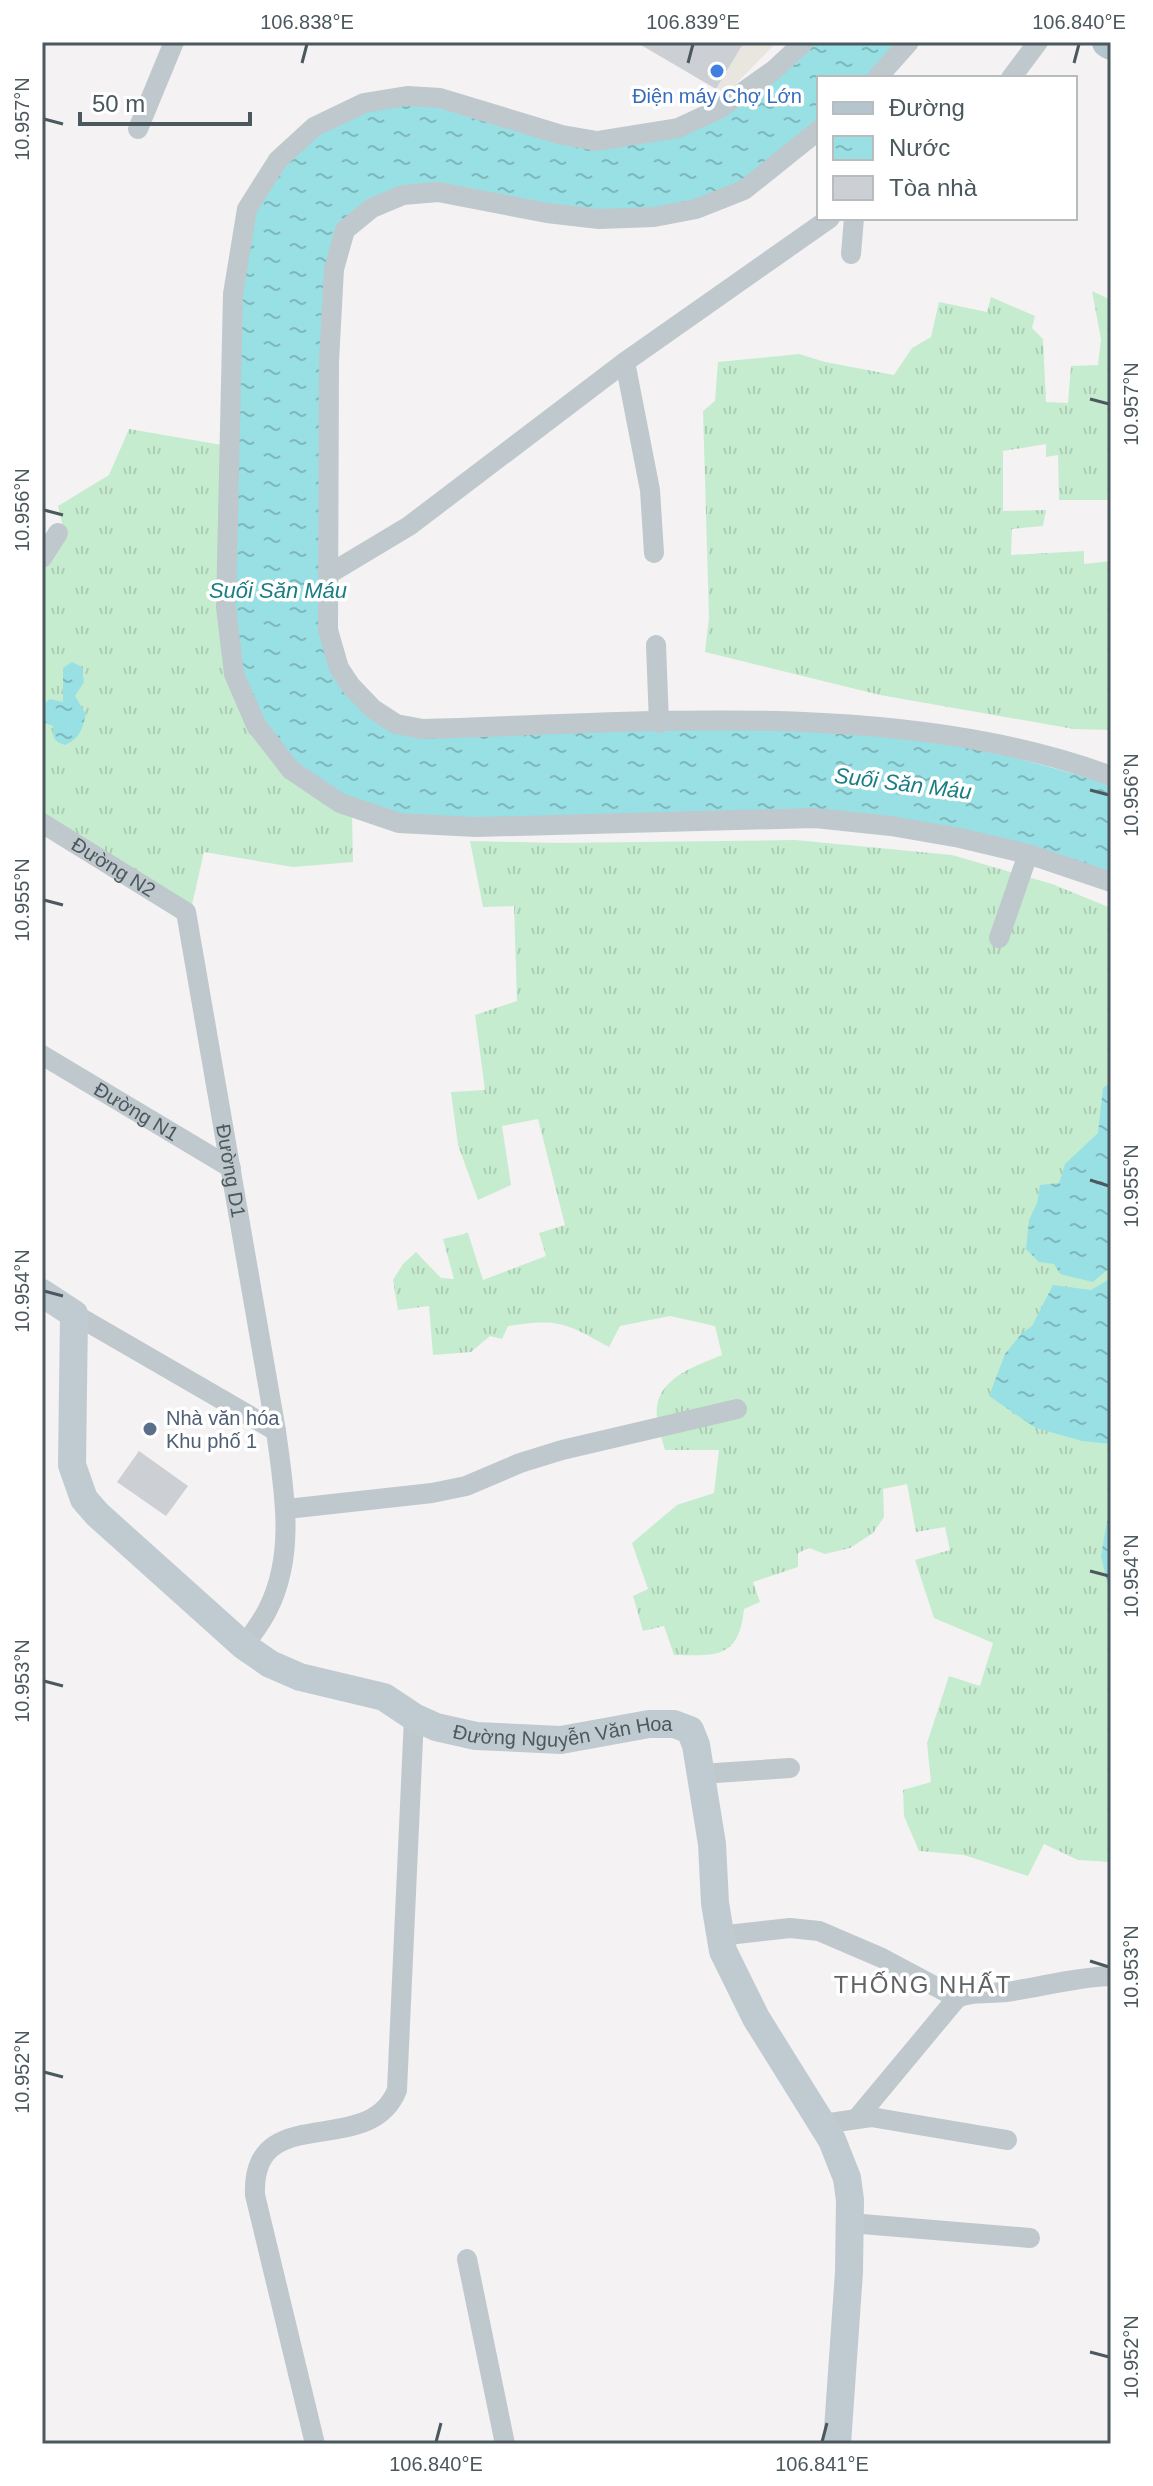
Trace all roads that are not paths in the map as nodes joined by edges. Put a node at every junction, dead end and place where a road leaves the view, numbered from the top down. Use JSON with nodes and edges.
{"nodes":[{"id":1,"x":174,"y":42,"type":"edge"},
{"id":2,"x":804,"y":42,"type":"edge"},
{"id":3,"x":909,"y":42,"type":"edge"},
{"id":4,"x":1038,"y":42,"type":"edge"},
{"id":5,"x":879,"y":76,"type":"edge"},
{"id":6,"x":1012,"y":76,"type":"edge"},
{"id":7,"x":138,"y":129,"type":"dead end"},
{"id":8,"x":817,"y":132,"type":"edge"},
{"id":9,"x":827,"y":220,"type":"edge"},
{"id":10,"x":854,"y":220,"type":"edge"},
{"id":11,"x":851,"y":254,"type":"dead end"},
{"id":12,"x":625,"y":362,"type":"junction"},
{"id":13,"x":58,"y":533,"type":"dead end"},
{"id":14,"x":654,"y":553,"type":"dead end"},
{"id":15,"x":42,"y":558,"type":"edge"},
{"id":16,"x":329,"y":574,"type":"junction"},
{"id":17,"x":656,"y":645,"type":"dead end"},
{"id":18,"x":659,"y":723,"type":"junction"},
{"id":19,"x":1111,"y":776,"type":"edge"},
{"id":20,"x":42,"y":823,"type":"edge"},
{"id":21,"x":1028,"y":854,"type":"junction"},
{"id":22,"x":1111,"y":882,"type":"edge"},
{"id":23,"x":186,"y":912,"type":"joint"},
{"id":24,"x":999,"y":938,"type":"dead end"},
{"id":25,"x":42,"y":1055,"type":"edge"},
{"id":26,"x":231,"y":1168,"type":"junction"},
{"id":27,"x":42,"y":1293,"type":"edge"},
{"id":28,"x":74,"y":1314,"type":"junction"},
{"id":29,"x":737,"y":1409,"type":"dead end"},
{"id":30,"x":276,"y":1431,"type":"junction"},
{"id":31,"x":287,"y":1509,"type":"junction"},
{"id":32,"x":244,"y":1646,"type":"junction"},
{"id":33,"x":414,"y":1717,"type":"junction"},
{"id":34,"x":790,"y":1768,"type":"dead end"},
{"id":35,"x":701,"y":1774,"type":"junction"},
{"id":36,"x":719,"y":1936,"type":"junction"},
{"id":37,"x":1111,"y":1976,"type":"edge"},
{"id":38,"x":957,"y":1998,"type":"junction"},
{"id":39,"x":858,"y":2117,"type":"junction"},
{"id":40,"x":823,"y":2124,"type":"junction"},
{"id":41,"x":1007,"y":2140,"type":"dead end"},
{"id":42,"x":850,"y":2223,"type":"junction"},
{"id":43,"x":1030,"y":2238,"type":"dead end"},
{"id":44,"x":467,"y":2259,"type":"dead end"},
{"id":45,"x":315,"y":2444,"type":"edge"},
{"id":46,"x":505,"y":2444,"type":"edge"},
{"id":47,"x":837,"y":2444,"type":"edge"}],
"edges":[{"from":1,"to":7,"type":"street"},
{"from":2,"to":21,"type":"street"},
{"from":3,"to":5,"type":"street"},
{"from":4,"to":6,"type":"street"},
{"from":8,"to":16,"type":"street"},
{"from":9,"to":12,"type":"street"},
{"from":10,"to":11,"type":"street"},
{"from":12,"to":14,"type":"street"},
{"from":12,"to":16,"type":"street"},
{"from":13,"to":15,"type":"street"},
{"from":16,"to":18,"type":"street"},
{"from":17,"to":18,"type":"street"},
{"from":18,"to":19,"type":"street"},
{"from":20,"to":23,"type":"street","name":"Đường N2"},
{"from":21,"to":22,"type":"street"},
{"from":21,"to":24,"type":"street"},
{"from":23,"to":26,"type":"street","name":"Đường D1"},
{"from":25,"to":26,"type":"street","name":"Đường N1"},
{"from":26,"to":30,"type":"street","name":"Đường D1"},
{"from":27,"to":28,"type":"street"},
{"from":28,"to":30,"type":"street"},
{"from":28,"to":32,"type":"street","name":"Đường Nguyễn Văn Hoa"},
{"from":29,"to":31,"type":"street"},
{"from":30,"to":31,"type":"street","name":"Đường D1"},
{"from":31,"to":32,"type":"street","name":"Đường D1"},
{"from":32,"to":33,"type":"street","name":"Đường Nguyễn Văn Hoa"},
{"from":33,"to":35,"type":"street","name":"Đường Nguyễn Văn Hoa"},
{"from":33,"to":45,"type":"street"},
{"from":34,"to":35,"type":"street"},
{"from":35,"to":36,"type":"street","name":"Đường Nguyễn Văn Hoa"},
{"from":36,"to":38,"type":"street"},
{"from":36,"to":40,"type":"street","name":"Đường Nguyễn Văn Hoa"},
{"from":37,"to":38,"type":"street"},
{"from":38,"to":39,"type":"street"},
{"from":39,"to":40,"type":"street"},
{"from":39,"to":41,"type":"street"},
{"from":40,"to":42,"type":"street","name":"Đường Nguyễn Văn Hoa"},
{"from":42,"to":43,"type":"street"},
{"from":42,"to":47,"type":"street","name":"Đường Nguyễn Văn Hoa"},
{"from":44,"to":46,"type":"street"}]}
